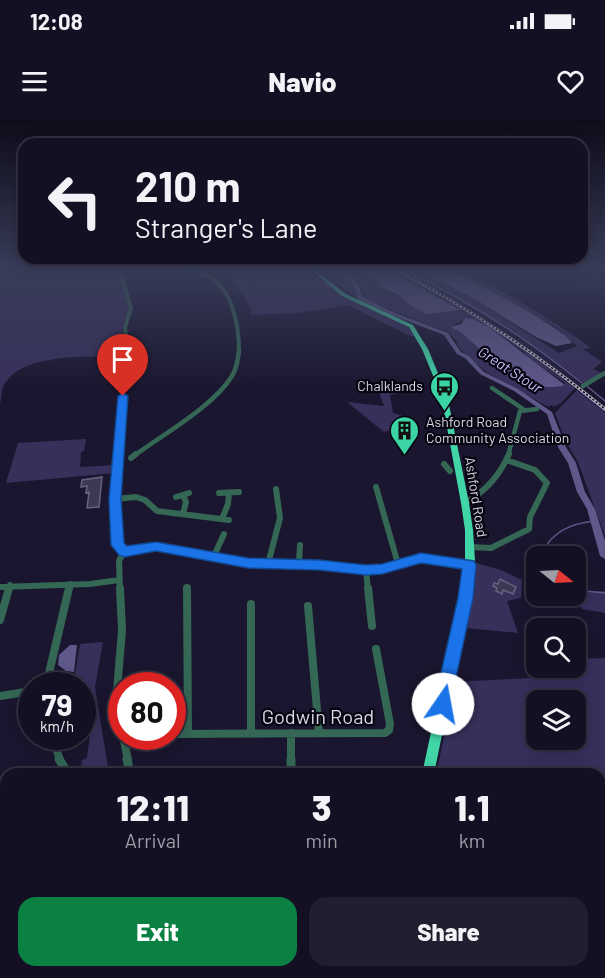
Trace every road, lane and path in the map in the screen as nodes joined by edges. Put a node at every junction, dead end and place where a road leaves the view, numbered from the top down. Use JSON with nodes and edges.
{"nodes":[{"id":1,"x":131,"y":308,"type":"edge"},
{"id":2,"x":232,"y":308,"type":"edge"},
{"id":3,"x":373,"y":308,"type":"edge"},
{"id":4,"x":605,"y":373,"type":"edge"},
{"id":5,"x":583,"y":386,"type":"dead end"},
{"id":6,"x":492,"y":388,"type":"dead end"},
{"id":7,"x":523,"y":409,"type":"junction"},
{"id":8,"x":537,"y":409,"type":"dead end"},
{"id":9,"x":131,"y":458,"type":"dead end"},
{"id":10,"x":506,"y":460,"type":"junction"},
{"id":11,"x":444,"y":464,"type":"dead end"},
{"id":12,"x":450,"y":471,"type":"dead end"},
{"id":13,"x":376,"y":487,"type":"dead end"},
{"id":14,"x":276,"y":489,"type":"dead end"},
{"id":15,"x":239,"y":492,"type":"dead end"},
{"id":16,"x":219,"y":493,"type":"dead end"},
{"id":17,"x":229,"y":493,"type":"junction"},
{"id":18,"x":183,"y":495,"type":"dead end"},
{"id":19,"x":115,"y":499,"type":"junction"},
{"id":20,"x":465,"y":503,"type":"junction"},
{"id":21,"x":183,"y":514,"type":"junction"},
{"id":22,"x":224,"y":534,"type":"dead end"},
{"id":23,"x":300,"y":545,"type":"dead end"},
{"id":24,"x":470,"y":547,"type":"junction"},
{"id":25,"x":124,"y":552,"type":"junction"},
{"id":26,"x":214,"y":556,"type":"junction"},
{"id":27,"x":268,"y":564,"type":"junction"},
{"id":28,"x":299,"y":564,"type":"junction"},
{"id":29,"x":398,"y":564,"type":"junction"},
{"id":30,"x":469,"y":565,"type":"junction"},
{"id":31,"x":366,"y":570,"type":"junction"},
{"id":32,"x":119,"y":580,"type":"junction"},
{"id":33,"x":70,"y":584,"type":"junction"},
{"id":34,"x":10,"y":585,"type":"junction"},
{"id":35,"x":0,"y":586,"type":"edge"},
{"id":36,"x":187,"y":592,"type":"dead end"},
{"id":37,"x":308,"y":606,"type":"dead end"},
{"id":38,"x":251,"y":607,"type":"dead end"},
{"id":39,"x":0,"y":620,"type":"edge"},
{"id":40,"x":372,"y":626,"type":"dead end"},
{"id":41,"x":379,"y":655,"type":"dead end"},
{"id":42,"x":49,"y":672,"type":"edge"},
{"id":43,"x":119,"y":672,"type":"edge"},
{"id":44,"x":18,"y":693,"type":"edge"},
{"id":45,"x":0,"y":696,"type":"edge"},
{"id":46,"x":291,"y":733,"type":"junction"},
{"id":47,"x":319,"y":733,"type":"junction"},
{"id":48,"x":188,"y":734,"type":"joint"},
{"id":49,"x":251,"y":734,"type":"junction"},
{"id":50,"x":56,"y":750,"type":"edge"},
{"id":51,"x":127,"y":750,"type":"edge"},
{"id":52,"x":64,"y":768,"type":"edge"},
{"id":53,"x":129,"y":768,"type":"edge"},
{"id":54,"x":291,"y":768,"type":"edge"},
{"id":55,"x":429,"y":768,"type":"edge"}],
"edges":[{"from":1,"to":19,"type":"street"},
{"from":2,"to":9,"type":"street"},
{"from":3,"to":20,"type":"highway","name":"Ashford Road"},
{"from":4,"to":5,"type":"street"},
{"from":6,"to":7,"type":"street"},
{"from":7,"to":8,"type":"street"},
{"from":7,"to":10,"type":"street"},
{"from":10,"to":20,"type":"street"},
{"from":10,"to":24,"type":"street"},
{"from":11,"to":12,"type":"street"},
{"from":13,"to":29,"type":"street"},
{"from":14,"to":27,"type":"street"},
{"from":15,"to":17,"type":"street"},
{"from":16,"to":17,"type":"street"},
{"from":17,"to":21,"type":"street"},
{"from":18,"to":21,"type":"street"},
{"from":19,"to":21,"type":"street"},
{"from":19,"to":25,"type":"street"},
{"from":20,"to":24,"type":"highway","name":"Ashford Road"},
{"from":22,"to":26,"type":"street"},
{"from":23,"to":28,"type":"street"},
{"from":24,"to":30,"type":"highway","name":"Ashford Road"},
{"from":25,"to":26,"type":"street"},
{"from":25,"to":32,"type":"street"},
{"from":26,"to":27,"type":"street"},
{"from":27,"to":28,"type":"street"},
{"from":28,"to":31,"type":"street"},
{"from":29,"to":30,"type":"street"},
{"from":29,"to":31,"type":"street"},
{"from":30,"to":55,"type":"highway","name":"Ashford Road"},
{"from":31,"to":40,"type":"street"},
{"from":32,"to":33,"type":"street"},
{"from":32,"to":43,"type":"street"},
{"from":33,"to":34,"type":"street"},
{"from":33,"to":42,"type":"street"},
{"from":34,"to":35,"type":"street"},
{"from":34,"to":39,"type":"street"},
{"from":36,"to":48,"type":"street"},
{"from":37,"to":47,"type":"street"},
{"from":38,"to":49,"type":"street"},
{"from":41,"to":47,"type":"street","name":"Godwin Road"},
{"from":44,"to":45,"type":"street"},
{"from":46,"to":47,"type":"street","name":"Godwin Road"},
{"from":46,"to":49,"type":"street","name":"Godwin Road"},
{"from":46,"to":54,"type":"street"},
{"from":48,"to":49,"type":"street","name":"Godwin Road"},
{"from":50,"to":52,"type":"street"},
{"from":51,"to":53,"type":"street"}]}
